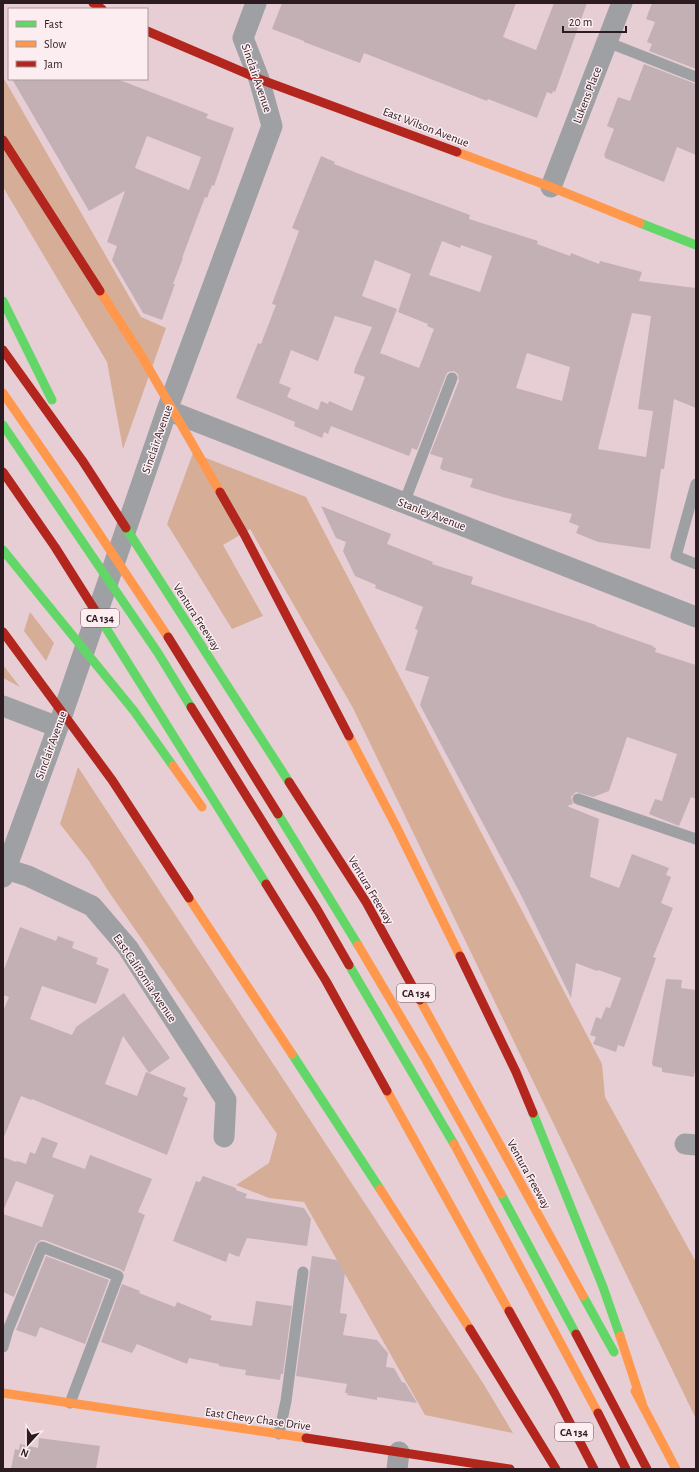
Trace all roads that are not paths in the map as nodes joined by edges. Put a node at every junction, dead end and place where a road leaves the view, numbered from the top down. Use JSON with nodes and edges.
{"nodes":[{"id":1,"x":256,"y":3,"type":"edge"},
{"id":2,"x":622,"y":3,"type":"edge"},
{"id":3,"x":148,"y":31,"type":"edge"},
{"id":4,"x":607,"y":42,"type":"junction"},
{"id":5,"x":696,"y":78,"type":"edge"},
{"id":6,"x":259,"y":79,"type":"junction"},
{"id":7,"x":3,"y":140,"type":"edge"},
{"id":8,"x":551,"y":187,"type":"junction"},
{"id":9,"x":696,"y":245,"type":"edge"},
{"id":10,"x":3,"y":301,"type":"edge"},
{"id":11,"x":3,"y":350,"type":"edge"},
{"id":12,"x":452,"y":378,"type":"dead end"},
{"id":13,"x":3,"y":393,"type":"edge"},
{"id":14,"x":167,"y":410,"type":"junction"},
{"id":15,"x":3,"y":425,"type":"edge"},
{"id":16,"x":82,"y":460,"type":"junction"},
{"id":17,"x":3,"y":472,"type":"edge"},
{"id":18,"x":696,"y":484,"type":"edge"},
{"id":19,"x":404,"y":503,"type":"junction"},
{"id":20,"x":3,"y":550,"type":"edge"},
{"id":21,"x":696,"y":564,"type":"edge"},
{"id":22,"x":696,"y":617,"type":"edge"},
{"id":23,"x":3,"y":632,"type":"edge"},
{"id":24,"x":3,"y":706,"type":"edge"},
{"id":25,"x":58,"y":727,"type":"junction"},
{"id":26,"x":578,"y":799,"type":"dead end"},
{"id":27,"x":208,"y":814,"type":"dead end"},
{"id":28,"x":696,"y":839,"type":"edge"},
{"id":29,"x":240,"y":859,"type":"dead end"},
{"id":30,"x":4,"y":873,"type":"edge"},
{"id":31,"x":326,"y":981,"type":"junction"},
{"id":32,"x":224,"y":1137,"type":"dead end"},
{"id":33,"x":303,"y":1272,"type":"dead end"},
{"id":34,"x":3,"y":1347,"type":"edge"},
{"id":35,"x":3,"y":1393,"type":"edge"},
{"id":36,"x":70,"y":1403,"type":"junction"},
{"id":37,"x":642,"y":1403,"type":"junction"},
{"id":38,"x":279,"y":1434,"type":"junction"},
{"id":39,"x":398,"y":1460,"type":"edge"},
{"id":40,"x":510,"y":1469,"type":"edge"},
{"id":41,"x":556,"y":1469,"type":"edge"},
{"id":42,"x":594,"y":1469,"type":"edge"},
{"id":43,"x":626,"y":1469,"type":"edge"},
{"id":44,"x":647,"y":1469,"type":"edge"},
{"id":45,"x":676,"y":1469,"type":"edge"}],
"edges":[{"from":1,"to":6,"type":"street","name":"Sinclair Avenue"},
{"from":2,"to":4,"type":"street","name":"Lukens Place"},
{"from":3,"to":6,"type":"main road","name":"East Wilson Avenue"},
{"from":4,"to":5,"type":"lane"},
{"from":4,"to":8,"type":"street","name":"Lukens Place"},
{"from":6,"to":8,"type":"main road","name":"East Wilson Avenue"},
{"from":6,"to":14,"type":"street","name":"Sinclair Avenue"},
{"from":7,"to":37,"type":"main road"},
{"from":8,"to":9,"type":"main road","name":"East Wilson Avenue"},
{"from":10,"to":16,"type":"main road"},
{"from":11,"to":16,"type":"main road","name":"Ventura Freeway","number":"CA 134"},
{"from":12,"to":19,"type":"lane"},
{"from":13,"to":44,"type":"main road"},
{"from":14,"to":19,"type":"street","name":"Stanley Avenue"},
{"from":14,"to":25,"type":"street","name":"Sinclair Avenue"},
{"from":15,"to":43,"type":"main road"},
{"from":16,"to":37,"type":"main road","name":"Ventura Freeway","number":"CA 134"},
{"from":17,"to":31,"type":"main road","number":"CA 134"},
{"from":18,"to":21,"type":"lane"},
{"from":19,"to":22,"type":"street","name":"Stanley Avenue"},
{"from":20,"to":27,"type":"main road"},
{"from":23,"to":41,"type":"main road"},
{"from":24,"to":25,"type":"street"},
{"from":25,"to":30,"type":"street","name":"Sinclair Avenue"},
{"from":26,"to":28,"type":"lane"},
{"from":29,"to":31,"type":"main road"},
{"from":30,"to":32,"type":"street","name":"East California Avenue"},
{"from":31,"to":42,"type":"main road","number":"CA 134"},
{"from":33,"to":38,"type":"lane"},
{"from":34,"to":36,"type":"lane"},
{"from":35,"to":36,"type":"main road","name":"East Chevy Chase Drive"},
{"from":36,"to":38,"type":"main road","name":"East Chevy Chase Drive"},
{"from":37,"to":45,"type":"main road","name":"Ventura Freeway","number":"CA 134"},
{"from":38,"to":39,"type":"main road","name":"East Chevy Chase Drive"},
{"from":39,"to":40,"type":"main road","name":"East Chevy Chase Drive"}]}
